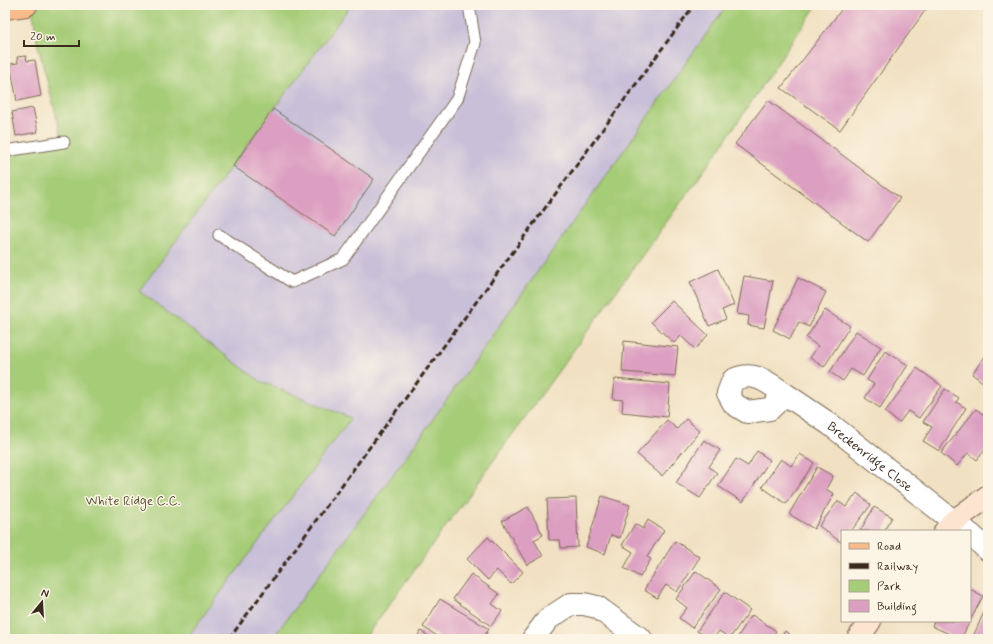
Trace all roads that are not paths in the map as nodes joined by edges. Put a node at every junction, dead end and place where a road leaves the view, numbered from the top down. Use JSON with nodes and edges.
{"nodes":[{"id":1,"x":26,"y":5,"type":"edge"},
{"id":2,"x":468,"y":5,"type":"edge"},
{"id":3,"x":5,"y":8,"type":"edge"},
{"id":4,"x":64,"y":142,"type":"dead end"},
{"id":5,"x":5,"y":151,"type":"edge"},
{"id":6,"x":219,"y":235,"type":"dead end"},
{"id":7,"x":785,"y":394,"type":"dead end"},
{"id":8,"x":988,"y":496,"type":"edge"},
{"id":9,"x":959,"y":529,"type":"edge"},
{"id":10,"x":971,"y":538,"type":"edge"},
{"id":11,"x":988,"y":550,"type":"edge"},
{"id":12,"x":869,"y":622,"type":"edge"},
{"id":13,"x":533,"y":639,"type":"edge"},
{"id":14,"x":641,"y":639,"type":"edge"},
{"id":15,"x":858,"y":639,"type":"edge"}],
"edges":[{"from":1,"to":3,"type":"main road"},
{"from":2,"to":6,"type":"lane"},
{"from":4,"to":5,"type":"lane"},
{"from":7,"to":9,"type":"street","name":"Breckenridge Close"},
{"from":8,"to":9,"type":"street"},
{"from":10,"to":11,"type":"street","name":"Breckenridge Close"},
{"from":12,"to":15,"type":"street"},
{"from":13,"to":14,"type":"street"}]}
